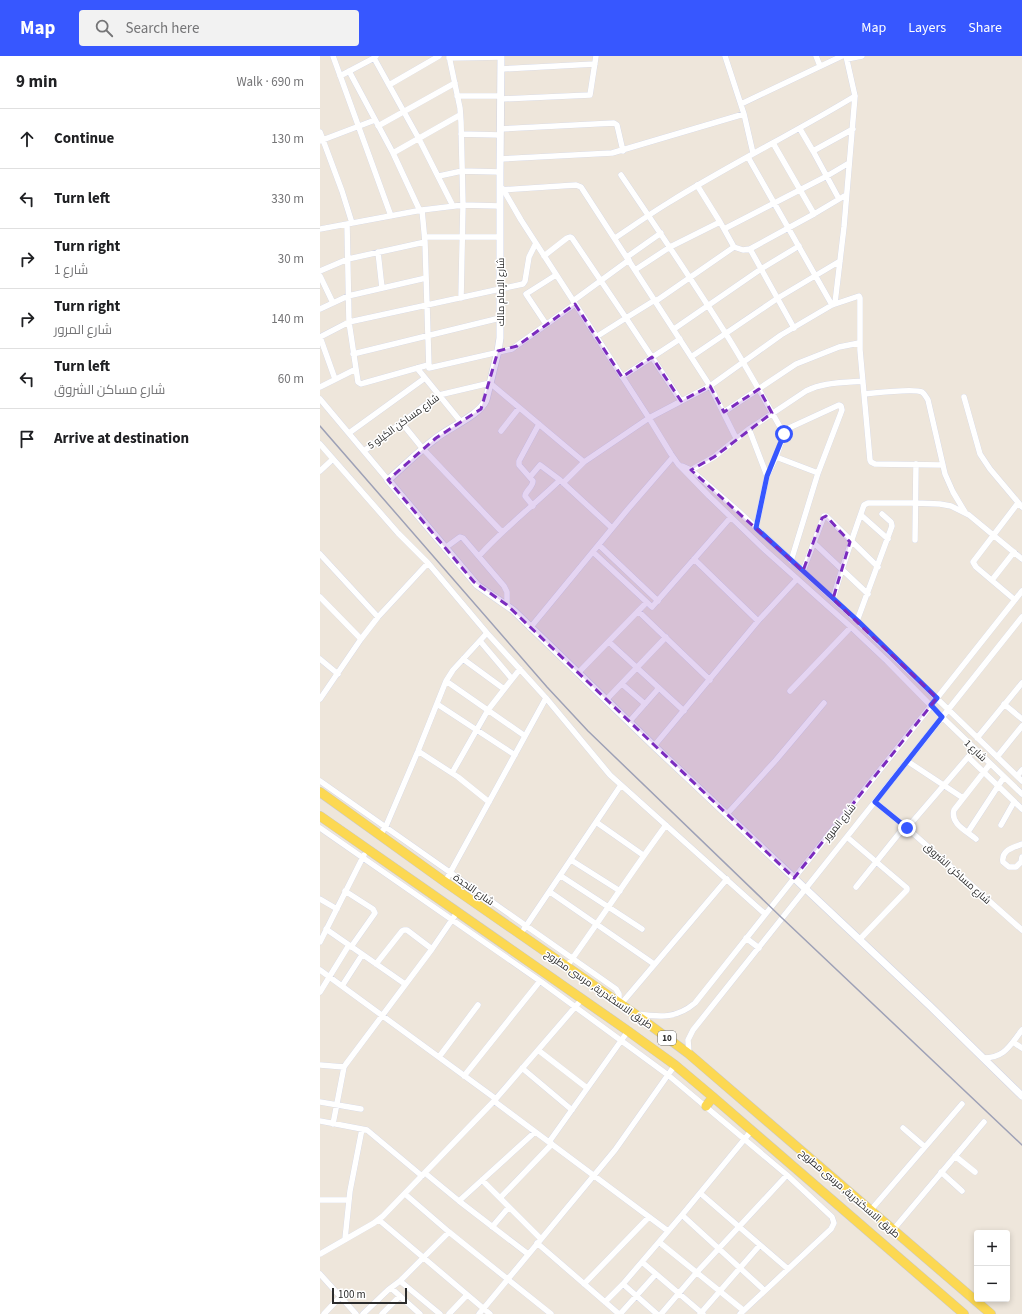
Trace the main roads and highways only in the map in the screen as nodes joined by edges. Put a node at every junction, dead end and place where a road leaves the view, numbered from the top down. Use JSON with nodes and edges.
{"nodes":[{"id":1,"x":320,"y":792,"type":"edge"},
{"id":2,"x":320,"y":816,"type":"edge"},
{"id":3,"x":713,"y":1097,"type":"junction"},
{"id":4,"x":706,"y":1106,"type":"road end"},
{"id":5,"x":878,"y":1217,"type":"junction"},
{"id":6,"x":866,"y":1229,"type":"junction"},
{"id":7,"x":964,"y":1314,"type":"edge"},
{"id":8,"x":991,"y":1314,"type":"edge"}],
"edges":[{"from":1,"to":5,"type":"main road","name":"طريق الاسكندرية, مرسى مطروح","number":"10"},
{"from":2,"to":3,"type":"main road","name":"طريق الاسكندرية, مرسى مطروح","number":"10"},
{"from":3,"to":4,"type":"main road"},
{"from":3,"to":6,"type":"main road","name":"طريق الاسكندرية, مرسى مطروح","number":"10"},
{"from":5,"to":6,"type":"main road"},
{"from":5,"to":8,"type":"main road","name":"طريق الاسكندرية, مرسى مطروح","number":"10"},
{"from":6,"to":7,"type":"main road","name":"طريق الاسكندرية, مرسى مطروح","number":"10"}]}
